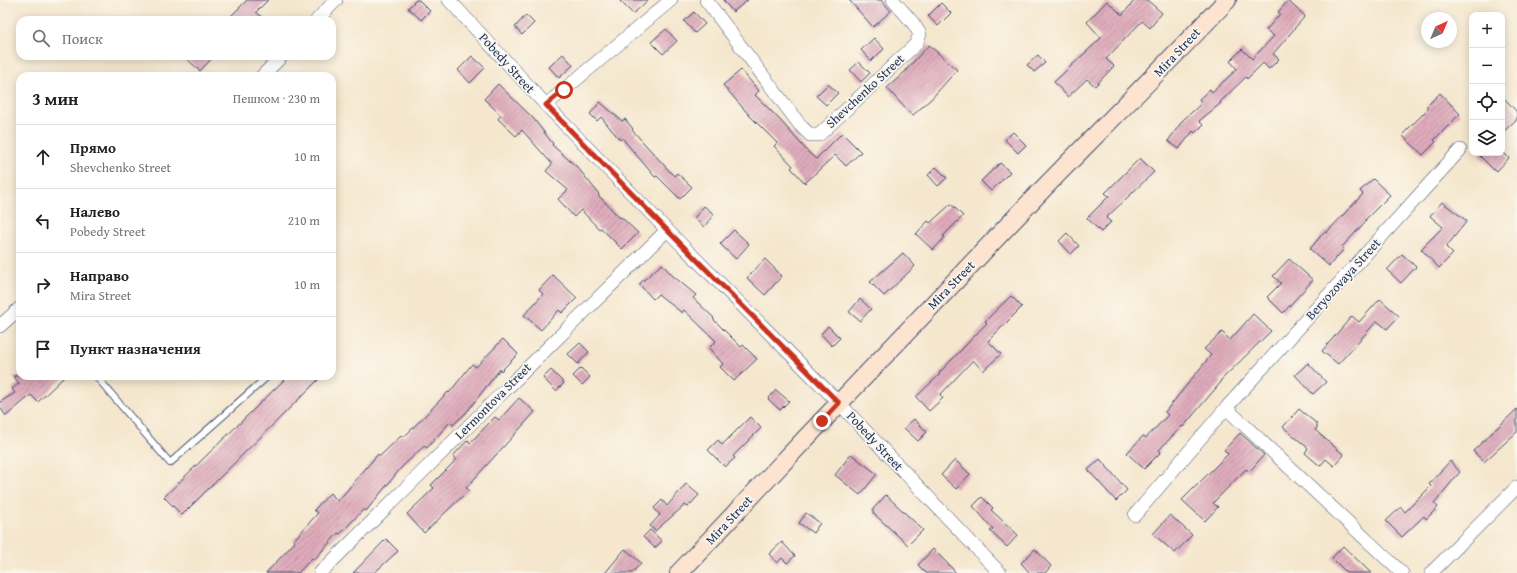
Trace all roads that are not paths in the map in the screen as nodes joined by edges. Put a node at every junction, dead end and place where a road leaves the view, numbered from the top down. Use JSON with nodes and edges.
{"nodes":[{"id":1,"x":336,"y":0,"type":"edge"},
{"id":2,"x":450,"y":0,"type":"edge"},
{"id":3,"x":671,"y":0,"type":"edge"},
{"id":4,"x":706,"y":0,"type":"edge"},
{"id":5,"x":893,"y":0,"type":"edge"},
{"id":6,"x":1227,"y":0,"type":"edge"},
{"id":7,"x":321,"y":16,"type":"edge"},
{"id":8,"x":278,"y":60,"type":"edge"},
{"id":9,"x":266,"y":72,"type":"edge"},
{"id":10,"x":546,"y":105,"type":"junction"},
{"id":11,"x":1460,"y":150,"type":"dead end"},
{"id":12,"x":667,"y":230,"type":"junction"},
{"id":13,"x":16,"y":312,"type":"edge"},
{"id":14,"x":0,"y":326,"type":"edge"},
{"id":15,"x":99,"y":380,"type":"edge"},
{"id":16,"x":263,"y":380,"type":"edge"},
{"id":17,"x":839,"y":403,"type":"junction"},
{"id":18,"x":1226,"y":408,"type":"junction"},
{"id":19,"x":1517,"y":487,"type":"edge"},
{"id":20,"x":1135,"y":515,"type":"dead end"},
{"id":21,"x":320,"y":573,"type":"edge"},
{"id":22,"x":679,"y":573,"type":"edge"},
{"id":23,"x":1000,"y":573,"type":"edge"},
{"id":24,"x":1402,"y":573,"type":"edge"},
{"id":25,"x":1430,"y":573,"type":"edge"}],
"edges":[{"from":1,"to":7,"type":"street"},
{"from":2,"to":10,"type":"street","name":"Pobedy Street"},
{"from":3,"to":10,"type":"street"},
{"from":4,"to":5,"type":"street","name":"Shevchenko Street"},
{"from":6,"to":17,"type":"main road","name":"Mira Street"},
{"from":8,"to":9,"type":"street"},
{"from":10,"to":12,"type":"street","name":"Pobedy Street"},
{"from":11,"to":18,"type":"street","name":"Beryozovaya Street"},
{"from":12,"to":17,"type":"street","name":"Pobedy Street"},
{"from":12,"to":21,"type":"street","name":"Lermontova Street"},
{"from":13,"to":14,"type":"street"},
{"from":15,"to":16,"type":"lane"},
{"from":17,"to":22,"type":"main road","name":"Mira Street"},
{"from":17,"to":23,"type":"street","name":"Pobedy Street"},
{"from":18,"to":20,"type":"street","name":"Beryozovaya Street"},
{"from":18,"to":24,"type":"street"},
{"from":19,"to":25,"type":"street"}]}
